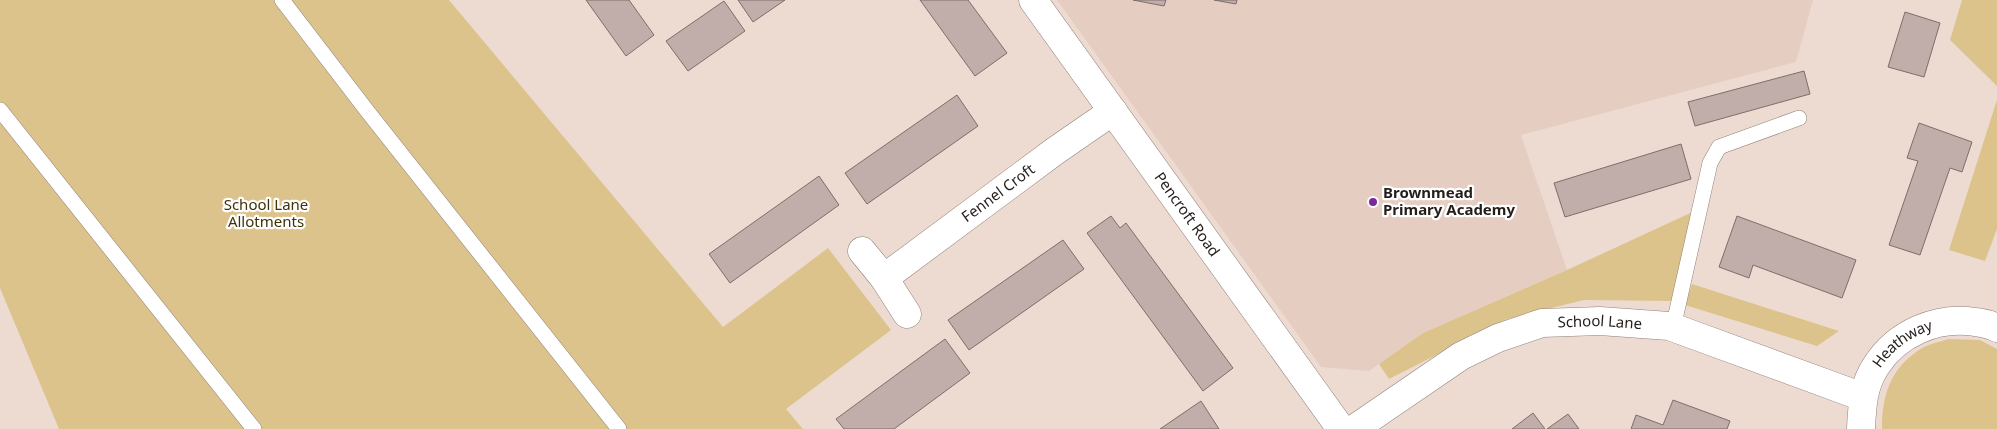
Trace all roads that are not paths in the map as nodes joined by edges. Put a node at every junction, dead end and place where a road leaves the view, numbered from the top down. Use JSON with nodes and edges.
{"nodes":[{"id":1,"x":282,"y":0,"type":"edge"},
{"id":2,"x":1033,"y":0,"type":"edge"},
{"id":3,"x":0,"y":110,"type":"edge"},
{"id":4,"x":1113,"y":111,"type":"junction"},
{"id":5,"x":1800,"y":118,"type":"dead end"},
{"id":6,"x":862,"y":251,"type":"dead end"},
{"id":7,"x":884,"y":278,"type":"junction"},
{"id":8,"x":907,"y":314,"type":"dead end"},
{"id":9,"x":1995,"y":321,"type":"edge"},
{"id":10,"x":1673,"y":328,"type":"junction"},
{"id":11,"x":1863,"y":397,"type":"junction"},
{"id":12,"x":254,"y":429,"type":"edge"},
{"id":13,"x":619,"y":429,"type":"edge"},
{"id":14,"x":1342,"y":429,"type":"edge"},
{"id":15,"x":1354,"y":429,"type":"edge"},
{"id":16,"x":1861,"y":429,"type":"edge"}],
"edges":[{"from":1,"to":13,"type":"lane"},
{"from":2,"to":4,"type":"street","name":"Pencroft Road"},
{"from":3,"to":12,"type":"lane"},
{"from":4,"to":7,"type":"street","name":"Fennel Croft"},
{"from":4,"to":14,"type":"street","name":"Pencroft Road"},
{"from":5,"to":10,"type":"lane"},
{"from":6,"to":7,"type":"street"},
{"from":7,"to":8,"type":"street"},
{"from":9,"to":11,"type":"street","name":"Heathway"},
{"from":10,"to":11,"type":"street","name":"School Lane"},
{"from":10,"to":15,"type":"street","name":"School Lane"},
{"from":11,"to":16,"type":"street","name":"Heathway"}]}
